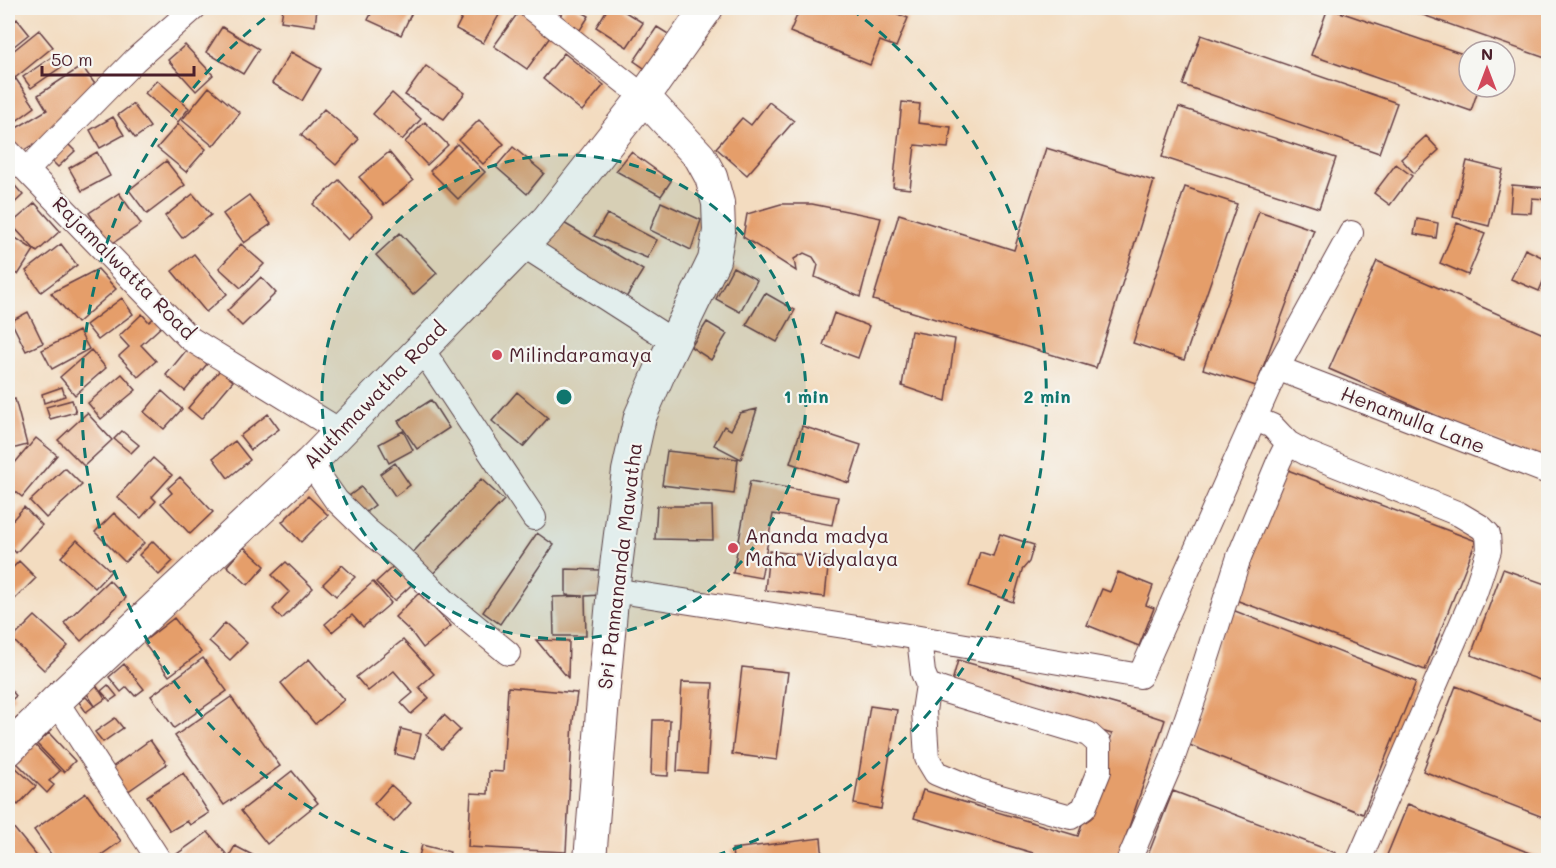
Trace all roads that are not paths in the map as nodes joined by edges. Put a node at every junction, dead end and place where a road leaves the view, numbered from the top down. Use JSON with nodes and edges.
{"nodes":[{"id":1,"x":194,"y":8,"type":"edge"},
{"id":2,"x":531,"y":8,"type":"edge"},
{"id":3,"x":706,"y":8,"type":"edge"},
{"id":4,"x":644,"y":97,"type":"junction"},
{"id":5,"x":8,"y":151,"type":"edge"},
{"id":6,"x":27,"y":170,"type":"junction"},
{"id":7,"x":1351,"y":233,"type":"dead end"},
{"id":8,"x":524,"y":244,"type":"junction"},
{"id":9,"x":674,"y":342,"type":"junction"},
{"id":10,"x":421,"y":348,"type":"junction"},
{"id":11,"x":1277,"y":368,"type":"junction"},
{"id":12,"x":1254,"y":419,"type":"junction"},
{"id":13,"x":340,"y":431,"type":"junction"},
{"id":14,"x":1288,"y":443,"type":"junction"},
{"id":15,"x":310,"y":463,"type":"junction"},
{"id":16,"x":1548,"y":472,"type":"edge"},
{"id":17,"x":534,"y":518,"type":"dead end"},
{"id":18,"x":613,"y":590,"type":"junction"},
{"id":19,"x":919,"y":638,"type":"junction"},
{"id":20,"x":508,"y":653,"type":"dead end"},
{"id":21,"x":928,"y":684,"type":"junction"},
{"id":22,"x":56,"y":701,"type":"junction"},
{"id":23,"x":8,"y":750,"type":"edge"},
{"id":24,"x":159,"y":861,"type":"edge"},
{"id":25,"x":590,"y":861,"type":"edge"},
{"id":26,"x":1129,"y":861,"type":"edge"},
{"id":27,"x":1359,"y":861,"type":"edge"}],
"edges":[{"from":1,"to":6,"type":"street"},
{"from":2,"to":4,"type":"street"},
{"from":3,"to":4,"type":"main road","name":"Aluthmawatha Road"},
{"from":4,"to":8,"type":"main road","name":"Aluthmawatha Road"},
{"from":4,"to":9,"type":"main road","name":"Sri Pannananda Mawatha"},
{"from":5,"to":6,"type":"street","name":"Rajamalwatta Road"},
{"from":6,"to":13,"type":"street","name":"Rajamalwatta Road"},
{"from":7,"to":11,"type":"street"},
{"from":8,"to":9,"type":"street"},
{"from":8,"to":10,"type":"main road","name":"Aluthmawatha Road"},
{"from":9,"to":18,"type":"main road","name":"Sri Pannananda Mawatha"},
{"from":10,"to":13,"type":"main road","name":"Aluthmawatha Road"},
{"from":10,"to":17,"type":"street"},
{"from":11,"to":12,"type":"street"},
{"from":11,"to":16,"type":"street","name":"Henamulla Lane"},
{"from":12,"to":14,"type":"street"},
{"from":12,"to":19,"type":"street"},
{"from":13,"to":15,"type":"main road","name":"Aluthmawatha Road"},
{"from":14,"to":26,"type":"street"},
{"from":14,"to":27,"type":"street"},
{"from":15,"to":20,"type":"street"},
{"from":15,"to":22,"type":"main road","name":"Aluthmawatha Road"},
{"from":18,"to":19,"type":"street"},
{"from":18,"to":25,"type":"main road","name":"Sri Pannananda Mawatha"},
{"from":19,"to":21,"type":"street"},
{"from":21,"to":21,"type":"street"},
{"from":22,"to":23,"type":"main road","name":"Aluthmawatha Road"},
{"from":22,"to":24,"type":"street"}]}
